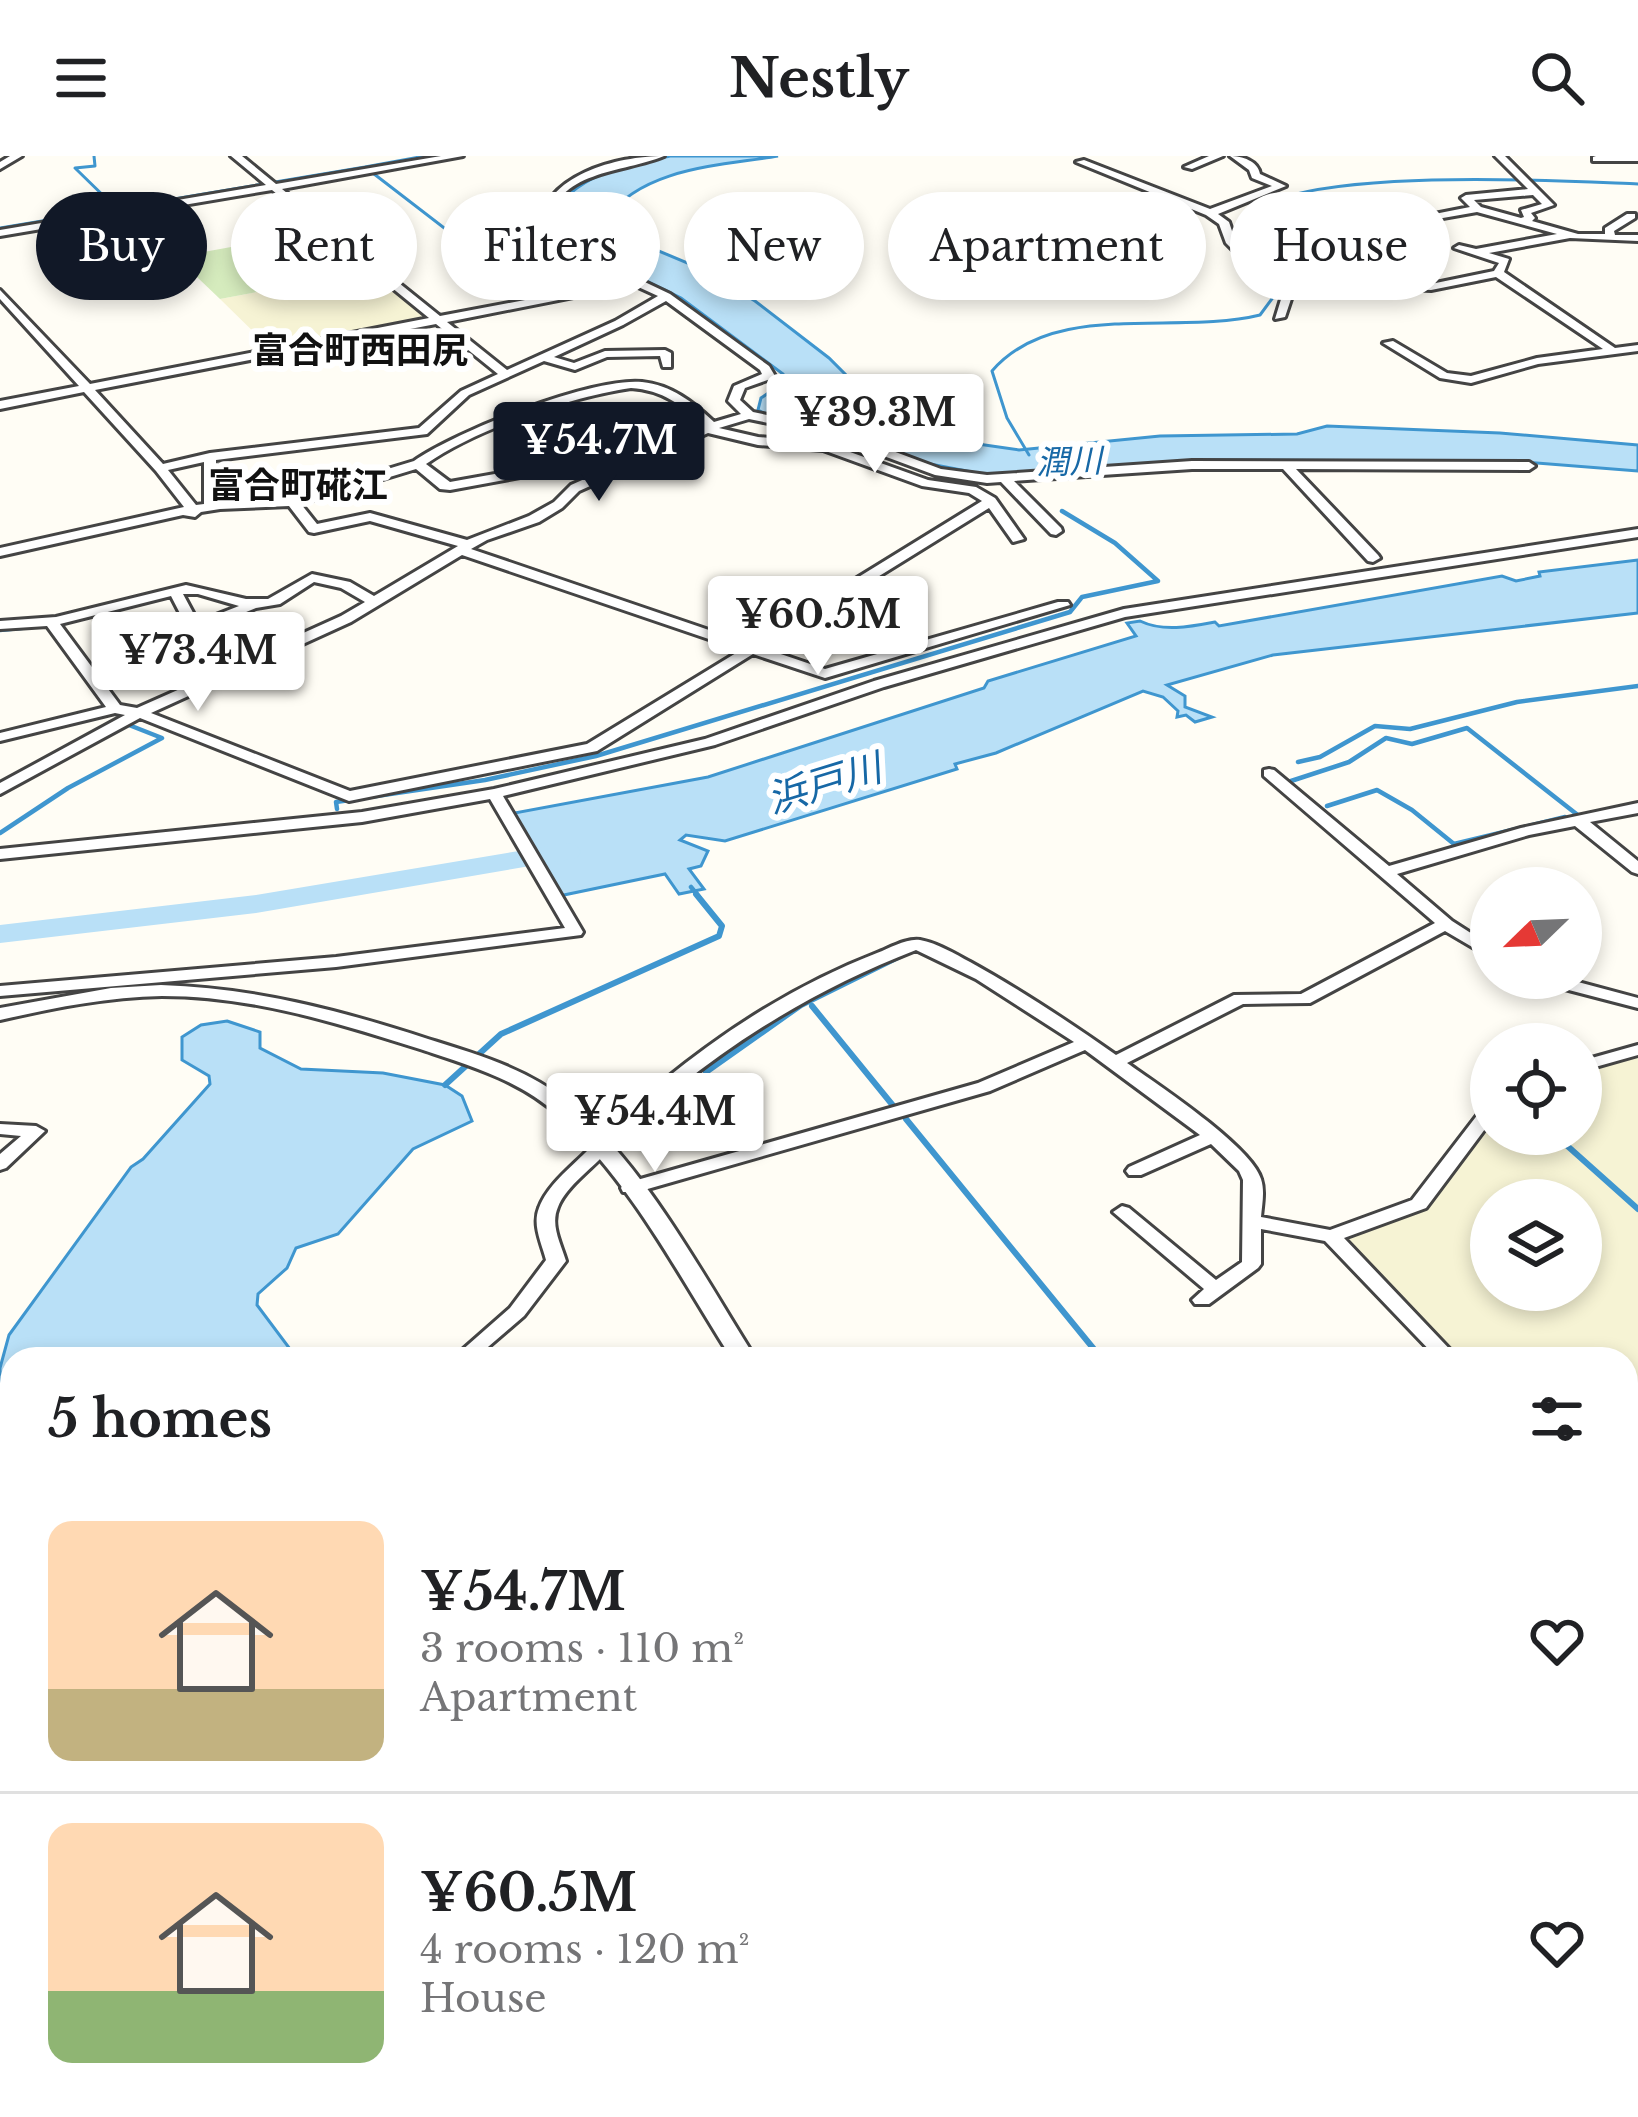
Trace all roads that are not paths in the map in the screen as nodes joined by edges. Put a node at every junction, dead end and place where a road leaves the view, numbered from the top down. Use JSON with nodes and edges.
{"nodes":[{"id":1,"x":17,"y":156,"type":"edge"},
{"id":2,"x":236,"y":156,"type":"edge"},
{"id":3,"x":458,"y":156,"type":"edge"},
{"id":4,"x":602,"y":156,"type":"edge"},
{"id":5,"x":659,"y":156,"type":"edge"},
{"id":6,"x":1103,"y":156,"type":"edge"},
{"id":7,"x":1219,"y":156,"type":"edge"},
{"id":8,"x":1235,"y":156,"type":"edge"},
{"id":9,"x":1500,"y":156,"type":"edge"},
{"id":10,"x":1638,"y":158,"type":"edge"},
{"id":11,"x":1596,"y":159,"type":"edge"},
{"id":12,"x":1,"y":163,"type":"edge"},
{"id":13,"x":620,"y":166,"type":"junction"},
{"id":14,"x":1189,"y":166,"type":"dead end"},
{"id":15,"x":272,"y":184,"type":"junction"},
{"id":16,"x":1530,"y":186,"type":"junction"},
{"id":17,"x":561,"y":192,"type":"edge"},
{"id":18,"x":1478,"y":209,"type":"junction"},
{"id":19,"x":1210,"y":213,"type":"junction"},
{"id":20,"x":1450,"y":214,"type":"edge"},
{"id":21,"x":1631,"y":216,"type":"dead end"},
{"id":22,"x":1521,"y":222,"type":"junction"},
{"id":23,"x":0,"y":233,"type":"edge"},
{"id":24,"x":1570,"y":235,"type":"junction"},
{"id":25,"x":1611,"y":238,"type":"junction"},
{"id":26,"x":1638,"y":238,"type":"edge"},
{"id":27,"x":1230,"y":241,"type":"edge"},
{"id":28,"x":1459,"y":248,"type":"dead end"},
{"id":29,"x":1478,"y":252,"type":"junction"},
{"id":30,"x":1498,"y":273,"type":"junction"},
{"id":31,"x":1450,"y":285,"type":"edge"},
{"id":32,"x":0,"y":293,"type":"edge"},
{"id":33,"x":660,"y":293,"type":"edge"},
{"id":34,"x":665,"y":296,"type":"junction"},
{"id":35,"x":542,"y":300,"type":"edge"},
{"id":36,"x":1284,"y":300,"type":"edge"},
{"id":37,"x":1279,"y":317,"type":"dead end"},
{"id":38,"x":438,"y":320,"type":"junction"},
{"id":39,"x":1389,"y":343,"type":"dead end"},
{"id":40,"x":1638,"y":348,"type":"edge"},
{"id":41,"x":1613,"y":351,"type":"junction"},
{"id":42,"x":546,"y":358,"type":"junction"},
{"id":43,"x":667,"y":365,"type":"dead end"},
{"id":44,"x":615,"y":370,"type":"dead end"},
{"id":45,"x":506,"y":375,"type":"junction"},
{"id":46,"x":633,"y":385,"type":"junction"},
{"id":47,"x":86,"y":388,"type":"junction"},
{"id":48,"x":0,"y":405,"type":"edge"},
{"id":49,"x":746,"y":416,"type":"junction"},
{"id":50,"x":713,"y":427,"type":"junction"},
{"id":51,"x":682,"y":442,"type":"junction"},
{"id":52,"x":209,"y":457,"type":"junction"},
{"id":53,"x":418,"y":464,"type":"junction"},
{"id":54,"x":1286,"y":465,"type":"junction"},
{"id":55,"x":1529,"y":466,"type":"dead end"},
{"id":56,"x":160,"y":468,"type":"junction"},
{"id":57,"x":1006,"y":480,"type":"junction"},
{"id":58,"x":991,"y":501,"type":"junction"},
{"id":59,"x":292,"y":502,"type":"junction"},
{"id":60,"x":211,"y":507,"type":"junction"},
{"id":61,"x":194,"y":513,"type":"junction"},
{"id":62,"x":1056,"y":531,"type":"dead end"},
{"id":63,"x":1638,"y":533,"type":"edge"},
{"id":64,"x":1018,"y":539,"type":"dead end"},
{"id":65,"x":466,"y":548,"type":"junction"},
{"id":66,"x":0,"y":552,"type":"edge"},
{"id":67,"x":1372,"y":558,"type":"dead end"},
{"id":68,"x":175,"y":591,"type":"junction"},
{"id":69,"x":375,"y":602,"type":"junction"},
{"id":70,"x":257,"y":603,"type":"junction"},
{"id":71,"x":1063,"y":605,"type":"dead end"},
{"id":72,"x":51,"y":621,"type":"junction"},
{"id":73,"x":0,"y":626,"type":"edge"},
{"id":74,"x":194,"y":628,"type":"junction"},
{"id":75,"x":754,"y":650,"type":"junction"},
{"id":76,"x":235,"y":668,"type":"junction"},
{"id":77,"x":115,"y":709,"type":"junction"},
{"id":78,"x":140,"y":713,"type":"junction"},
{"id":79,"x":0,"y":737,"type":"edge"},
{"id":80,"x":1269,"y":773,"type":"dead end"},
{"id":81,"x":0,"y":789,"type":"edge"},
{"id":82,"x":494,"y":794,"type":"junction"},
{"id":83,"x":1638,"y":808,"type":"edge"},
{"id":84,"x":1576,"y":819,"type":"junction"},
{"id":85,"x":0,"y":854,"type":"edge"},
{"id":86,"x":1638,"y":869,"type":"edge"},
{"id":87,"x":1386,"y":872,"type":"junction"},
{"id":88,"x":1446,"y":924,"type":"junction"},
{"id":89,"x":1470,"y":939,"type":"edge"},
{"id":90,"x":0,"y":991,"type":"edge"},
{"id":91,"x":1602,"y":993,"type":"edge"},
{"id":92,"x":1638,"y":1003,"type":"edge"},
{"id":93,"x":0,"y":1014,"type":"edge"},
{"id":94,"x":1083,"y":1044,"type":"junction"},
{"id":95,"x":1638,"y":1050,"type":"edge"},
{"id":96,"x":1602,"y":1060,"type":"edge"},
{"id":97,"x":1114,"y":1063,"type":"junction"},
{"id":98,"x":1,"y":1130,"type":"edge"},
{"id":99,"x":1214,"y":1136,"type":"junction"},
{"id":100,"x":1470,"y":1138,"type":"edge"},
{"id":101,"x":601,"y":1147,"type":"junction"},
{"id":102,"x":0,"y":1164,"type":"edge"},
{"id":103,"x":1135,"y":1171,"type":"dead end"},
{"id":104,"x":630,"y":1188,"type":"junction"},
{"id":105,"x":1122,"y":1212,"type":"dead end"},
{"id":106,"x":1252,"y":1221,"type":"junction"},
{"id":107,"x":1331,"y":1236,"type":"junction"},
{"id":108,"x":475,"y":1347,"type":"edge"},
{"id":109,"x":736,"y":1347,"type":"edge"},
{"id":110,"x":1437,"y":1347,"type":"edge"}],
"edges":[{"from":1,"to":12,"type":"street"},
{"from":2,"to":15,"type":"street"},
{"from":3,"to":15,"type":"street"},
{"from":4,"to":13,"type":"street"},
{"from":5,"to":13,"type":"street"},
{"from":6,"to":19,"type":"street"},
{"from":7,"to":14,"type":"street"},
{"from":8,"to":19,"type":"street"},
{"from":9,"to":16,"type":"street"},
{"from":10,"to":11,"type":"street"},
{"from":13,"to":17,"type":"street"},
{"from":15,"to":23,"type":"street"},
{"from":15,"to":38,"type":"street"},
{"from":16,"to":18,"type":"street"},
{"from":16,"to":22,"type":"street"},
{"from":18,"to":20,"type":"street"},
{"from":18,"to":22,"type":"street"},
{"from":19,"to":27,"type":"street"},
{"from":21,"to":25,"type":"street"},
{"from":22,"to":24,"type":"street"},
{"from":24,"to":25,"type":"street"},
{"from":24,"to":29,"type":"street"},
{"from":25,"to":26,"type":"street"},
{"from":28,"to":29,"type":"street"},
{"from":29,"to":30,"type":"street"},
{"from":30,"to":31,"type":"street"},
{"from":30,"to":41,"type":"street"},
{"from":32,"to":47,"type":"street"},
{"from":33,"to":34,"type":"street"},
{"from":34,"to":42,"type":"street"},
{"from":34,"to":49,"type":"street"},
{"from":35,"to":38,"type":"street"},
{"from":36,"to":37,"type":"street"},
{"from":38,"to":45,"type":"street"},
{"from":38,"to":47,"type":"street"},
{"from":39,"to":41,"type":"street"},
{"from":40,"to":41,"type":"street"},
{"from":42,"to":43,"type":"street"},
{"from":42,"to":45,"type":"street"},
{"from":44,"to":46,"type":"street"},
{"from":45,"to":52,"type":"street"},
{"from":46,"to":50,"type":"street"},
{"from":46,"to":53,"type":"street"},
{"from":47,"to":48,"type":"street"},
{"from":47,"to":56,"type":"street"},
{"from":49,"to":50,"type":"street"},
{"from":49,"to":57,"type":"street"},
{"from":50,"to":51,"type":"street"},
{"from":50,"to":58,"type":"street"},
{"from":51,"to":53,"type":"street"},
{"from":51,"to":65,"type":"street"},
{"from":52,"to":56,"type":"street"},
{"from":52,"to":60,"type":"street"},
{"from":53,"to":59,"type":"street"},
{"from":54,"to":55,"type":"street"},
{"from":54,"to":57,"type":"street"},
{"from":54,"to":67,"type":"street"},
{"from":56,"to":61,"type":"street"},
{"from":57,"to":62,"type":"street"},
{"from":58,"to":64,"type":"street"},
{"from":58,"to":75,"type":"street"},
{"from":59,"to":60,"type":"street"},
{"from":59,"to":65,"type":"street"},
{"from":60,"to":61,"type":"street"},
{"from":61,"to":66,"type":"street"},
{"from":63,"to":82,"type":"street"},
{"from":65,"to":69,"type":"street"},
{"from":65,"to":75,"type":"street"},
{"from":68,"to":70,"type":"street"},
{"from":68,"to":72,"type":"street"},
{"from":68,"to":74,"type":"street"},
{"from":69,"to":70,"type":"street"},
{"from":69,"to":76,"type":"street"},
{"from":70,"to":74,"type":"street"},
{"from":71,"to":75,"type":"street"},
{"from":72,"to":73,"type":"street"},
{"from":72,"to":77,"type":"street"},
{"from":74,"to":76,"type":"street"},
{"from":75,"to":78,"type":"street"},
{"from":76,"to":78,"type":"street"},
{"from":77,"to":78,"type":"street"},
{"from":77,"to":79,"type":"street"},
{"from":78,"to":81,"type":"street"},
{"from":80,"to":87,"type":"street"},
{"from":82,"to":85,"type":"street"},
{"from":82,"to":90,"type":"street"},
{"from":83,"to":84,"type":"street"},
{"from":84,"to":86,"type":"street"},
{"from":84,"to":87,"type":"street"},
{"from":87,"to":88,"type":"street"},
{"from":88,"to":89,"type":"street"},
{"from":88,"to":97,"type":"street"},
{"from":91,"to":92,"type":"street"},
{"from":93,"to":101,"type":"street"},
{"from":94,"to":97,"type":"street"},
{"from":94,"to":101,"type":"street"},
{"from":94,"to":104,"type":"street"},
{"from":95,"to":96,"type":"street"},
{"from":97,"to":99,"type":"street"},
{"from":98,"to":102,"type":"street"},
{"from":99,"to":103,"type":"street"},
{"from":99,"to":106,"type":"street"},
{"from":100,"to":107,"type":"street"},
{"from":101,"to":104,"type":"street"},
{"from":101,"to":108,"type":"street"},
{"from":104,"to":109,"type":"street"},
{"from":105,"to":106,"type":"street"},
{"from":106,"to":107,"type":"street"},
{"from":107,"to":110,"type":"street"}]}
